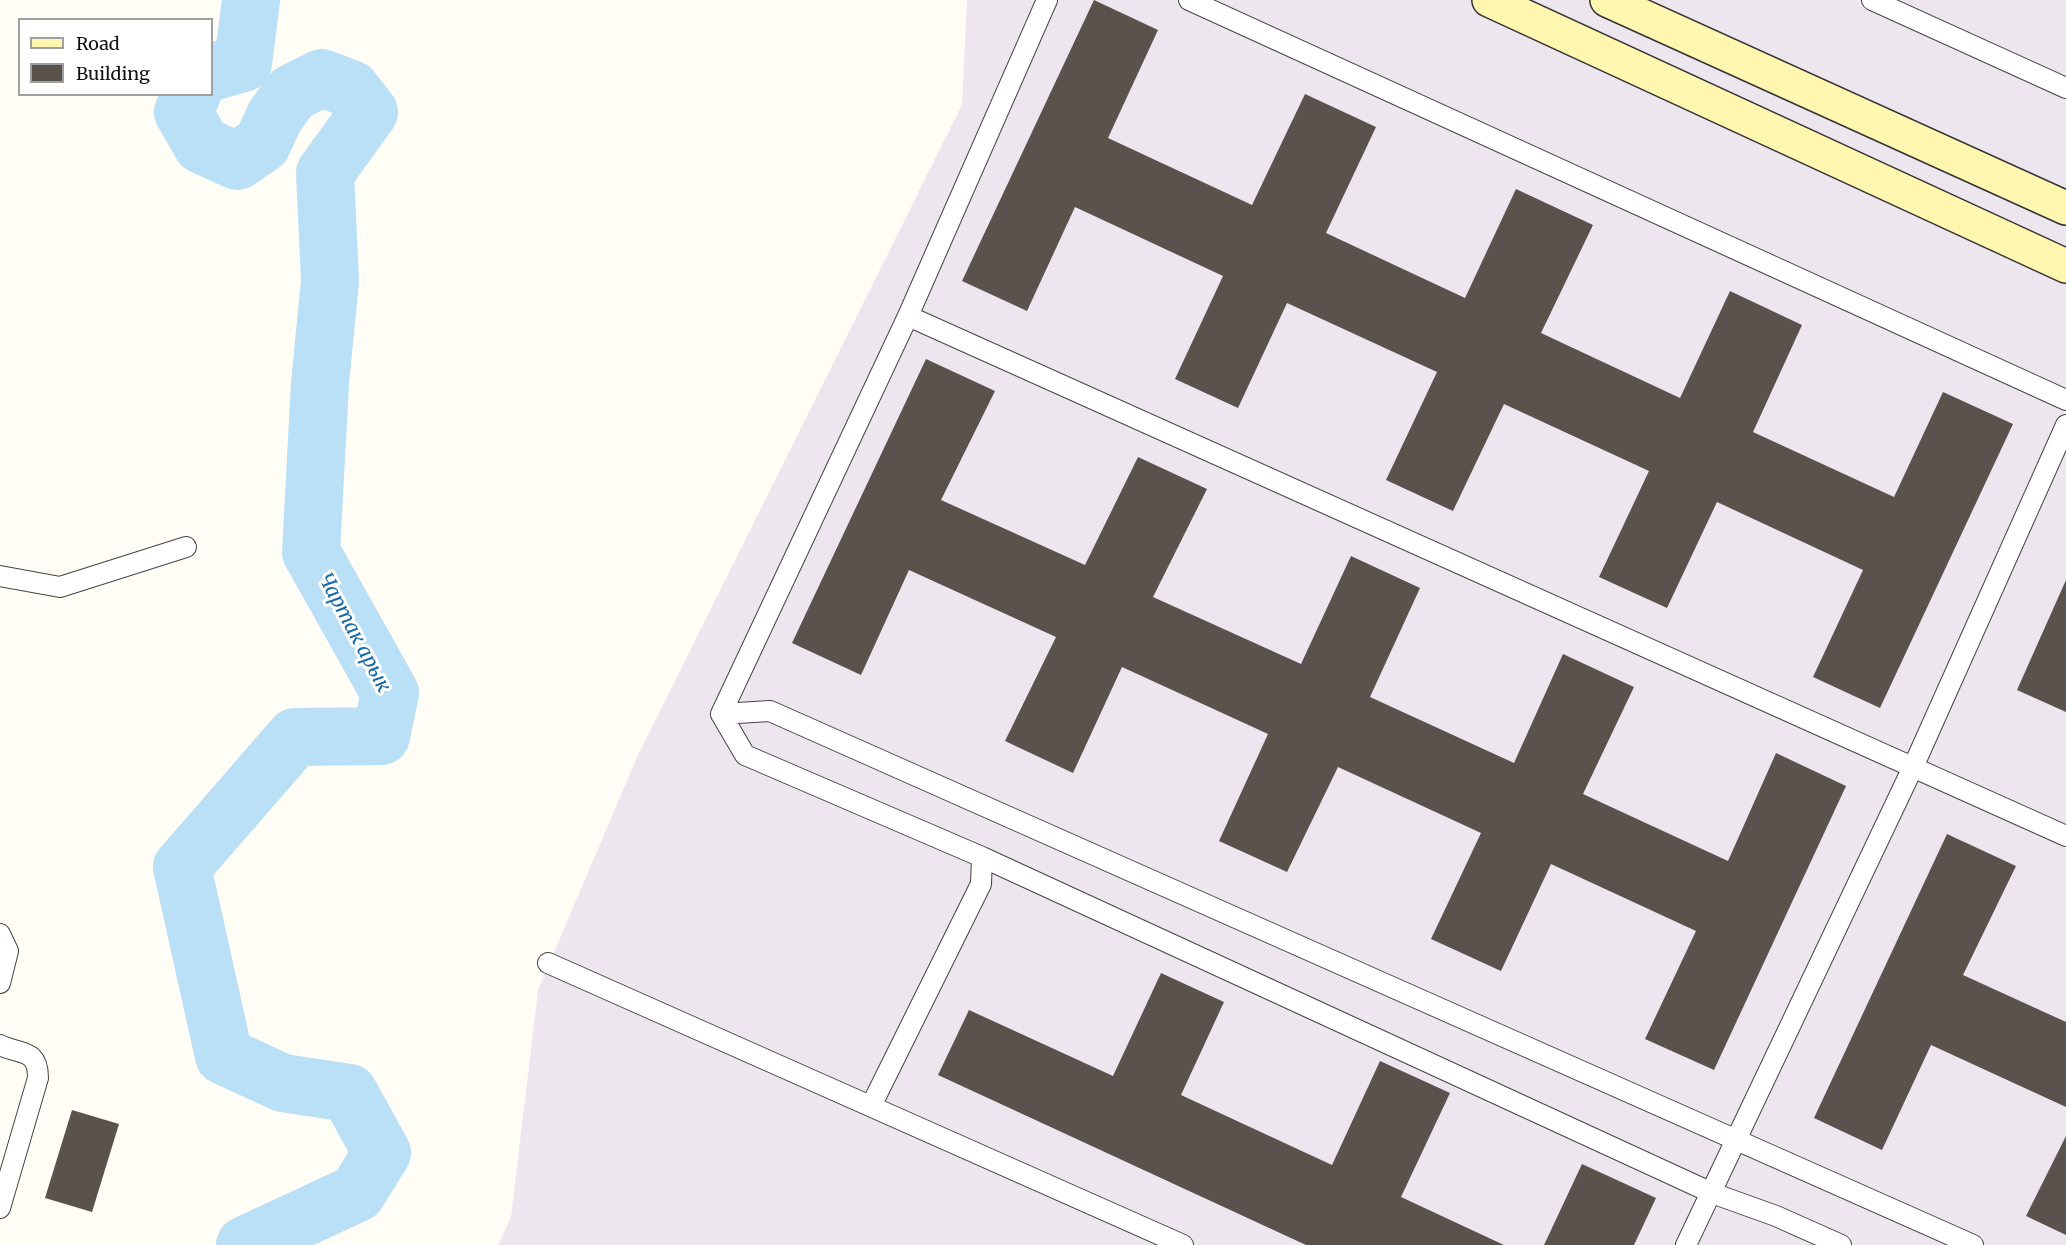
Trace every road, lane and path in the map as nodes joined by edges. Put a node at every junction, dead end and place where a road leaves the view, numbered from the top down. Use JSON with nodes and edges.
{"nodes":[{"id":1,"x":1047,"y":0,"type":"edge"},
{"id":2,"x":1190,"y":0,"type":"edge"},
{"id":3,"x":1490,"y":0,"type":"edge"},
{"id":4,"x":1607,"y":0,"type":"edge"},
{"id":5,"x":1872,"y":0,"type":"edge"},
{"id":6,"x":2066,"y":88,"type":"edge"},
{"id":7,"x":2066,"y":208,"type":"edge"},
{"id":8,"x":2066,"y":266,"type":"edge"},
{"id":9,"x":908,"y":316,"type":"junction"},
{"id":10,"x":2066,"y":400,"type":"edge"},
{"id":11,"x":2066,"y":425,"type":"edge"},
{"id":12,"x":186,"y":547,"type":"dead end"},
{"id":13,"x":0,"y":576,"type":"edge"},
{"id":14,"x":721,"y":714,"type":"junction"},
{"id":15,"x":1914,"y":765,"type":"junction"},
{"id":16,"x":2066,"y":836,"type":"edge"},
{"id":17,"x":982,"y":857,"type":"junction"},
{"id":18,"x":0,"y":934,"type":"edge"},
{"id":19,"x":548,"y":963,"type":"dead end"},
{"id":20,"x":0,"y":982,"type":"edge"},
{"id":21,"x":0,"y":1045,"type":"edge"},
{"id":22,"x":871,"y":1106,"type":"junction"},
{"id":23,"x":1736,"y":1141,"type":"junction"},
{"id":24,"x":1712,"y":1193,"type":"junction"},
{"id":25,"x":0,"y":1208,"type":"edge"},
{"id":26,"x":1183,"y":1245,"type":"edge"},
{"id":27,"x":1686,"y":1245,"type":"edge"},
{"id":28,"x":1840,"y":1245,"type":"edge"},
{"id":29,"x":1973,"y":1245,"type":"edge"}],
"edges":[{"from":1,"to":9,"type":"lane"},
{"from":2,"to":10,"type":"lane"},
{"from":3,"to":8,"type":"street"},
{"from":4,"to":7,"type":"street"},
{"from":5,"to":6,"type":"lane"},
{"from":9,"to":14,"type":"lane"},
{"from":9,"to":15,"type":"lane"},
{"from":11,"to":15,"type":"lane"},
{"from":12,"to":13,"type":"lane"},
{"from":14,"to":17,"type":"lane"},
{"from":14,"to":23,"type":"lane"},
{"from":15,"to":16,"type":"lane"},
{"from":15,"to":23,"type":"lane"},
{"from":17,"to":22,"type":"lane"},
{"from":17,"to":24,"type":"lane"},
{"from":18,"to":20,"type":"lane"},
{"from":19,"to":22,"type":"lane"},
{"from":21,"to":25,"type":"lane"},
{"from":22,"to":26,"type":"lane"},
{"from":23,"to":24,"type":"lane"},
{"from":23,"to":29,"type":"lane"},
{"from":24,"to":27,"type":"lane"},
{"from":24,"to":28,"type":"lane"}]}
